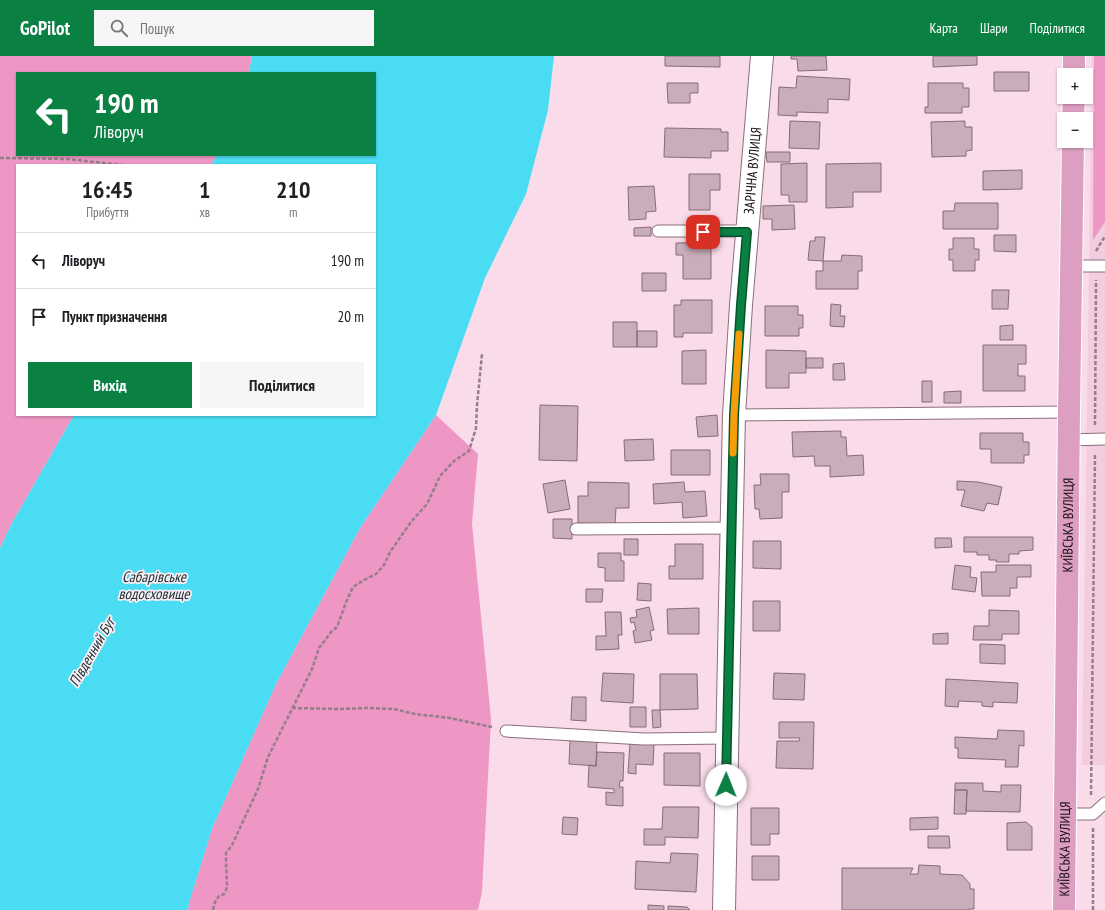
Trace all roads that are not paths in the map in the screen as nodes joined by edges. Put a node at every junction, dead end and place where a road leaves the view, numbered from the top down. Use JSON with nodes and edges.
{"nodes":[{"id":1,"x":762,"y":56,"type":"edge"},
{"id":2,"x":1074,"y":56,"type":"edge"},
{"id":3,"x":1074,"y":68,"type":"edge"},
{"id":4,"x":1073,"y":148,"type":"edge"},
{"id":5,"x":658,"y":232,"type":"dead end"},
{"id":6,"x":747,"y":232,"type":"junction"},
{"id":7,"x":1071,"y":266,"type":"junction"},
{"id":8,"x":1101,"y":266,"type":"edge"},
{"id":9,"x":1068,"y":412,"type":"junction"},
{"id":10,"x":734,"y":415,"type":"junction"},
{"id":11,"x":1100,"y":439,"type":"edge"},
{"id":12,"x":1068,"y":440,"type":"junction"},
{"id":13,"x":732,"y":528,"type":"junction"},
{"id":14,"x":576,"y":529,"type":"dead end"},
{"id":15,"x":506,"y":731,"type":"road end"},
{"id":16,"x":727,"y":738,"type":"junction"},
{"id":17,"x":1105,"y":802,"type":"edge"},
{"id":18,"x":1065,"y":814,"type":"junction"},
{"id":19,"x":1093,"y":814,"type":"junction"},
{"id":20,"x":1105,"y":814,"type":"edge"},
{"id":21,"x":724,"y":910,"type":"edge"},
{"id":22,"x":1064,"y":910,"type":"edge"}],
"edges":[{"from":1,"to":6,"type":"street","name":"ЗАРІЧНА ВУЛИЦЯ"},
{"from":2,"to":3,"type":"main road"},
{"from":4,"to":7,"type":"main road","name":"КИЇВСЬКА ВУЛИЦЯ"},
{"from":5,"to":6,"type":"lane"},
{"from":6,"to":10,"type":"street","name":"ЗАРІЧНА ВУЛИЦЯ"},
{"from":7,"to":8,"type":"lane"},
{"from":7,"to":9,"type":"main road","name":"КИЇВСЬКА ВУЛИЦЯ"},
{"from":9,"to":10,"type":"lane"},
{"from":9,"to":12,"type":"main road","name":"КИЇВСЬКА ВУЛИЦЯ"},
{"from":10,"to":13,"type":"street","name":"ЗАРІЧНА ВУЛИЦЯ"},
{"from":11,"to":12,"type":"lane"},
{"from":12,"to":18,"type":"main road","name":"КИЇВСЬКА ВУЛИЦЯ"},
{"from":13,"to":14,"type":"lane"},
{"from":13,"to":16,"type":"street","name":"ЗАРІЧНА ВУЛИЦЯ"},
{"from":15,"to":16,"type":"lane"},
{"from":16,"to":21,"type":"street","name":"ЗАРІЧНА ВУЛИЦЯ"},
{"from":17,"to":19,"type":"lane"},
{"from":18,"to":19,"type":"lane"},
{"from":18,"to":22,"type":"main road","name":"КИЇВСЬКА ВУЛИЦЯ"},
{"from":19,"to":20,"type":"lane"}]}
